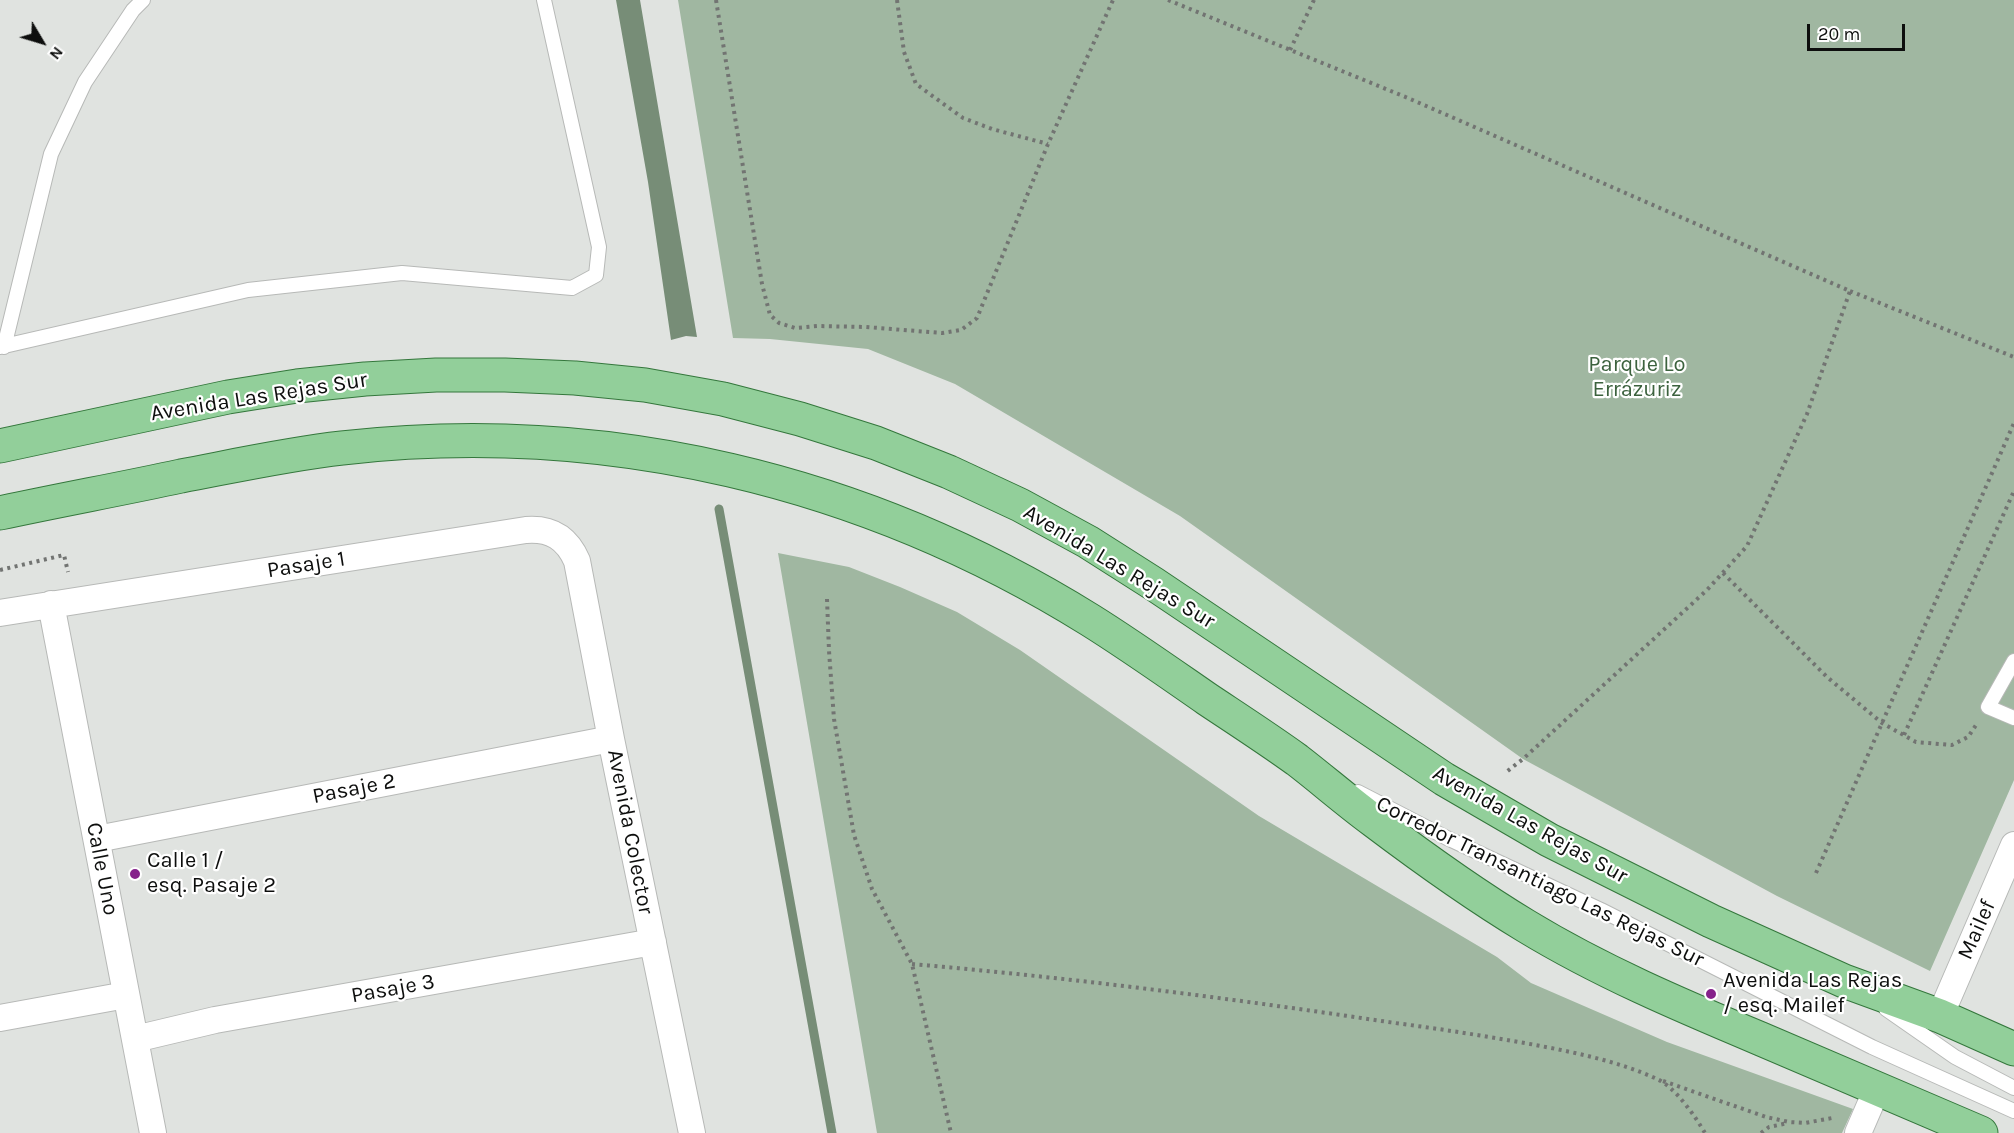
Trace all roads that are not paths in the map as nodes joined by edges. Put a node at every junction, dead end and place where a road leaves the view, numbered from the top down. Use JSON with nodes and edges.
{"nodes":[{"id":1,"x":143,"y":0,"type":"edge"},
{"id":2,"x":544,"y":0,"type":"edge"},
{"id":3,"x":2,"y":347,"type":"edge"},
{"id":4,"x":0,"y":446,"type":"edge"},
{"id":5,"x":0,"y":513,"type":"edge"},
{"id":6,"x":559,"y":536,"type":"joint"},
{"id":7,"x":51,"y":604,"type":"junction"},
{"id":8,"x":0,"y":613,"type":"edge"},
{"id":9,"x":2014,"y":661,"type":"edge"},
{"id":10,"x":2014,"y":718,"type":"edge"},
{"id":11,"x":611,"y":739,"type":"junction"},
{"id":12,"x":1295,"y":759,"type":"junction"},
{"id":13,"x":97,"y":839,"type":"junction"},
{"id":14,"x":2014,"y":845,"type":"edge"},
{"id":15,"x":653,"y":942,"type":"junction"},
{"id":16,"x":1844,"y":981,"type":"junction"},
{"id":17,"x":126,"y":995,"type":"junction"},
{"id":18,"x":1940,"y":1016,"type":"junction"},
{"id":19,"x":0,"y":1018,"type":"edge"},
{"id":20,"x":135,"y":1039,"type":"junction"},
{"id":21,"x":2014,"y":1049,"type":"edge"},
{"id":22,"x":2014,"y":1088,"type":"edge"},
{"id":23,"x":1877,"y":1089,"type":"junction"},
{"id":24,"x":2014,"y":1111,"type":"edge"},
{"id":25,"x":1860,"y":1127,"type":"edge"},
{"id":26,"x":153,"y":1133,"type":"edge"},
{"id":27,"x":692,"y":1133,"type":"edge"},
{"id":28,"x":1981,"y":1133,"type":"edge"}],
"edges":[{"from":1,"to":3,"type":"lane"},
{"from":2,"to":3,"type":"lane"},
{"from":4,"to":16,"type":"main road","name":"Avenida Las Rejas Sur"},
{"from":5,"to":12,"type":"main road"},
{"from":6,"to":7,"type":"street","name":"Pasaje 1"},
{"from":6,"to":11,"type":"street","name":"Avenida Colector"},
{"from":7,"to":8,"type":"street","name":"Pasaje 1"},
{"from":7,"to":13,"type":"street","name":"Calle Uno"},
{"from":9,"to":10,"type":"lane"},
{"from":11,"to":13,"type":"street","name":"Pasaje 2"},
{"from":11,"to":15,"type":"street","name":"Avenida Colector"},
{"from":12,"to":23,"type":"main road"},
{"from":12,"to":24,"type":"lane","name":"Corredor Transantiago Las Rejas Sur"},
{"from":13,"to":17,"type":"street","name":"Calle Uno"},
{"from":14,"to":18,"type":"street","name":"Mailef"},
{"from":15,"to":20,"type":"street","name":"Pasaje 3"},
{"from":15,"to":27,"type":"street","name":"Avenida Colector"},
{"from":16,"to":18,"type":"main road","name":"Avenida Las Rejas Sur"},
{"from":16,"to":22,"type":"lane"},
{"from":17,"to":19,"type":"street"},
{"from":17,"to":20,"type":"street","name":"Calle Uno"},
{"from":18,"to":21,"type":"main road","name":"Avenida Las Rejas Sur"},
{"from":20,"to":26,"type":"street","name":"Calle Uno"},
{"from":23,"to":25,"type":"street"},
{"from":23,"to":28,"type":"main road"}]}
